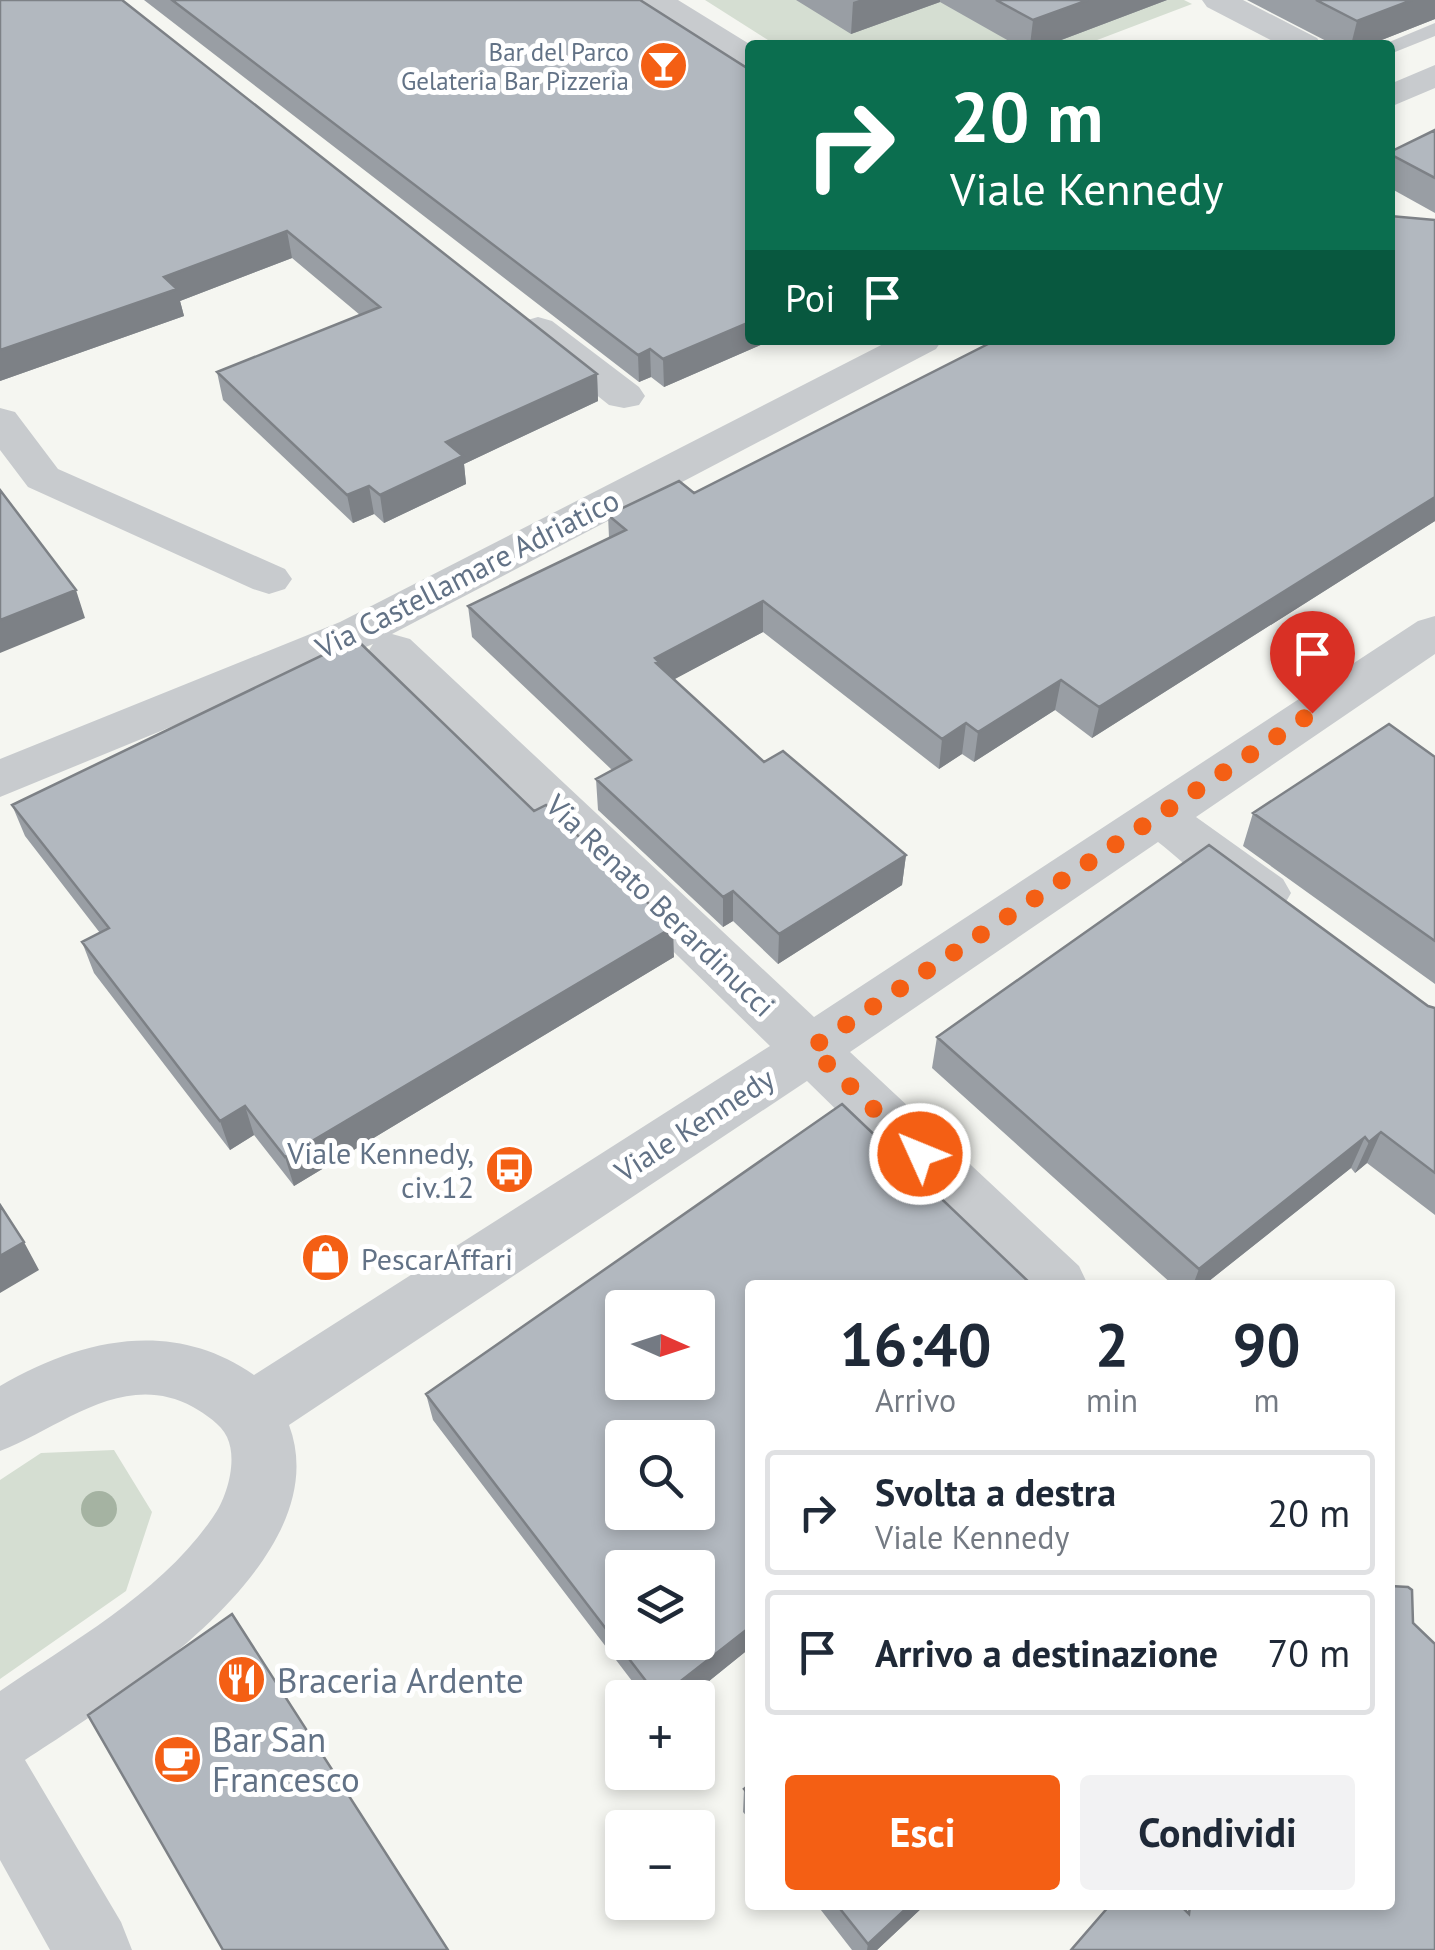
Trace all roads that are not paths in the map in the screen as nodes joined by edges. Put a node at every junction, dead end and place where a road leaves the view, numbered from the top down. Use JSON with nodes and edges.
{"nodes":[{"id":1,"x":655,"y":0,"type":"edge"},
{"id":2,"x":1218,"y":0,"type":"edge"},
{"id":3,"x":1435,"y":29,"type":"edge"},
{"id":4,"x":1296,"y":40,"type":"edge"},
{"id":5,"x":1395,"y":46,"type":"edge"},
{"id":6,"x":745,"y":56,"type":"edge"},
{"id":7,"x":1435,"y":75,"type":"edge"},
{"id":8,"x":1395,"y":95,"type":"edge"},
{"id":9,"x":516,"y":312,"type":"edge"},
{"id":10,"x":912,"y":345,"type":"edge"},
{"id":11,"x":624,"y":396,"type":"dead end"},
{"id":12,"x":0,"y":421,"type":"edge"},
{"id":13,"x":270,"y":579,"type":"dead end"},
{"id":14,"x":1435,"y":632,"type":"edge"},
{"id":15,"x":394,"y":650,"type":"dead end"},
{"id":16,"x":0,"y":779,"type":"edge"},
{"id":17,"x":1159,"y":816,"type":"junction"},
{"id":18,"x":1297,"y":917,"type":"edge"},
{"id":19,"x":811,"y":1048,"type":"junction"},
{"id":20,"x":1052,"y":1280,"type":"edge"},
{"id":21,"x":250,"y":1414,"type":"junction"},
{"id":22,"x":0,"y":1421,"type":"edge"},
{"id":23,"x":0,"y":1734,"type":"edge"},
{"id":24,"x":0,"y":1787,"type":"edge"},
{"id":25,"x":93,"y":1950,"type":"edge"}],
"edges":[{"from":1,"to":6,"type":"street"},
{"from":2,"to":4,"type":"street"},
{"from":3,"to":5,"type":"lane"},
{"from":7,"to":8,"type":"street"},
{"from":9,"to":11,"type":"street"},
{"from":10,"to":16,"type":"street","name":"Via Castellamare Adriatico"},
{"from":12,"to":13,"type":"street"},
{"from":14,"to":17,"type":"street","name":"Viale Kennedy"},
{"from":15,"to":19,"type":"street","name":"Via Renato Berardinucci"},
{"from":17,"to":18,"type":"street"},
{"from":17,"to":19,"type":"street","name":"Viale Kennedy"},
{"from":19,"to":20,"type":"street","name":"Via Renato Berardinucci"},
{"from":19,"to":21,"type":"street","name":"Viale Kennedy"},
{"from":21,"to":22,"type":"street"},
{"from":21,"to":23,"type":"street"},
{"from":24,"to":25,"type":"street"}]}
